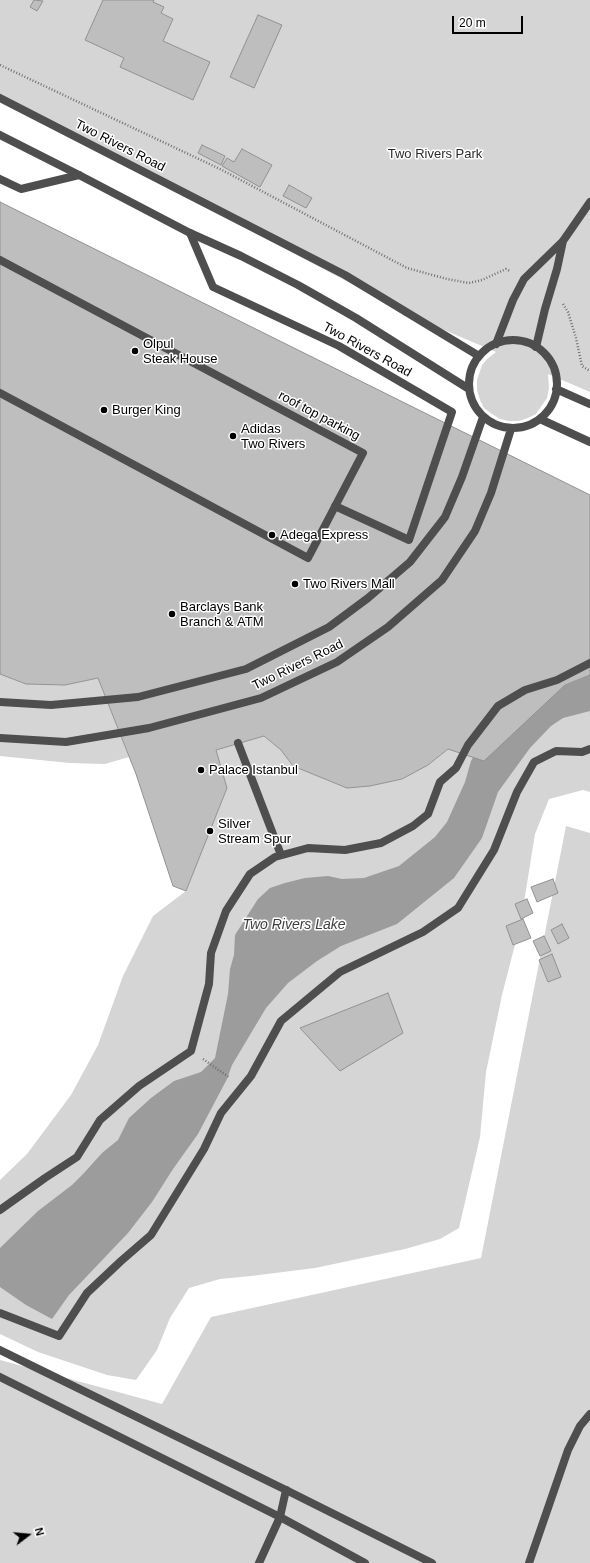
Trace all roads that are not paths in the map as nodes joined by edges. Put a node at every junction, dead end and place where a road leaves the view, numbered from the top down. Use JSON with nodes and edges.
{"nodes":[{"id":1,"x":0,"y":98,"type":"edge"},
{"id":2,"x":0,"y":135,"type":"edge"},
{"id":3,"x":80,"y":175,"type":"junction"},
{"id":4,"x":0,"y":179,"type":"edge"},
{"id":5,"x":590,"y":202,"type":"edge"},
{"id":6,"x":190,"y":233,"type":"junction"},
{"id":7,"x":563,"y":241,"type":"junction"},
{"id":8,"x":0,"y":260,"type":"edge"},
{"id":9,"x":496,"y":344,"type":"junction"},
{"id":10,"x":536,"y":347,"type":"junction"},
{"id":11,"x":479,"y":356,"type":"junction"},
{"id":12,"x":556,"y":388,"type":"junction"},
{"id":13,"x":469,"y":389,"type":"junction"},
{"id":14,"x":0,"y":393,"type":"edge"},
{"id":15,"x":590,"y":404,"type":"edge"},
{"id":16,"x":483,"y":417,"type":"junction"},
{"id":17,"x":540,"y":419,"type":"junction"},
{"id":18,"x":511,"y":428,"type":"junction"},
{"id":19,"x":590,"y":442,"type":"edge"},
{"id":20,"x":335,"y":506,"type":"junction"},
{"id":21,"x":590,"y":663,"type":"edge"},
{"id":22,"x":0,"y":702,"type":"edge"},
{"id":23,"x":0,"y":738,"type":"edge"},
{"id":24,"x":238,"y":743,"type":"dead end"},
{"id":25,"x":590,"y":748,"type":"edge"},
{"id":26,"x":281,"y":855,"type":"junction"},
{"id":27,"x":0,"y":1210,"type":"edge"},
{"id":28,"x":0,"y":1313,"type":"edge"},
{"id":29,"x":0,"y":1350,"type":"edge"},
{"id":30,"x":0,"y":1377,"type":"edge"},
{"id":31,"x":590,"y":1414,"type":"edge"},
{"id":32,"x":286,"y":1490,"type":"junction"},
{"id":33,"x":280,"y":1517,"type":"junction"},
{"id":34,"x":259,"y":1563,"type":"edge"},
{"id":35,"x":365,"y":1563,"type":"edge"},
{"id":36,"x":432,"y":1563,"type":"edge"},
{"id":37,"x":529,"y":1563,"type":"edge"}],
"edges":[{"from":1,"to":11,"type":"street","name":"Two Rivers Road"},
{"from":2,"to":3,"type":"street","name":"Two Rivers Road"},
{"from":3,"to":4,"type":"street"},
{"from":3,"to":6,"type":"street","name":"Two Rivers Road"},
{"from":5,"to":7,"type":"street"},
{"from":6,"to":13,"type":"street","name":"Two Rivers Road"},
{"from":6,"to":20,"type":"street","name":"Two Rivers Road"},
{"from":7,"to":9,"type":"street"},
{"from":7,"to":10,"type":"street"},
{"from":8,"to":20,"type":"street","name":"roof top parking"},
{"from":9,"to":10,"type":"street"},
{"from":9,"to":11,"type":"street"},
{"from":10,"to":12,"type":"street"},
{"from":11,"to":13,"type":"street"},
{"from":12,"to":15,"type":"street"},
{"from":12,"to":17,"type":"street"},
{"from":13,"to":16,"type":"street"},
{"from":14,"to":20,"type":"street","name":"roof top parking"},
{"from":16,"to":18,"type":"street"},
{"from":16,"to":22,"type":"street","name":"Two Rivers Road"},
{"from":17,"to":18,"type":"street"},
{"from":17,"to":19,"type":"street"},
{"from":18,"to":23,"type":"street","name":"Two Rivers Road"},
{"from":21,"to":26,"type":"street"},
{"from":24,"to":26,"type":"street"},
{"from":25,"to":28,"type":"street"},
{"from":26,"to":27,"type":"street"},
{"from":29,"to":32,"type":"street"},
{"from":30,"to":33,"type":"street"},
{"from":31,"to":37,"type":"street"},
{"from":32,"to":33,"type":"street"},
{"from":32,"to":36,"type":"street"},
{"from":33,"to":34,"type":"street"},
{"from":33,"to":35,"type":"street"}]}
